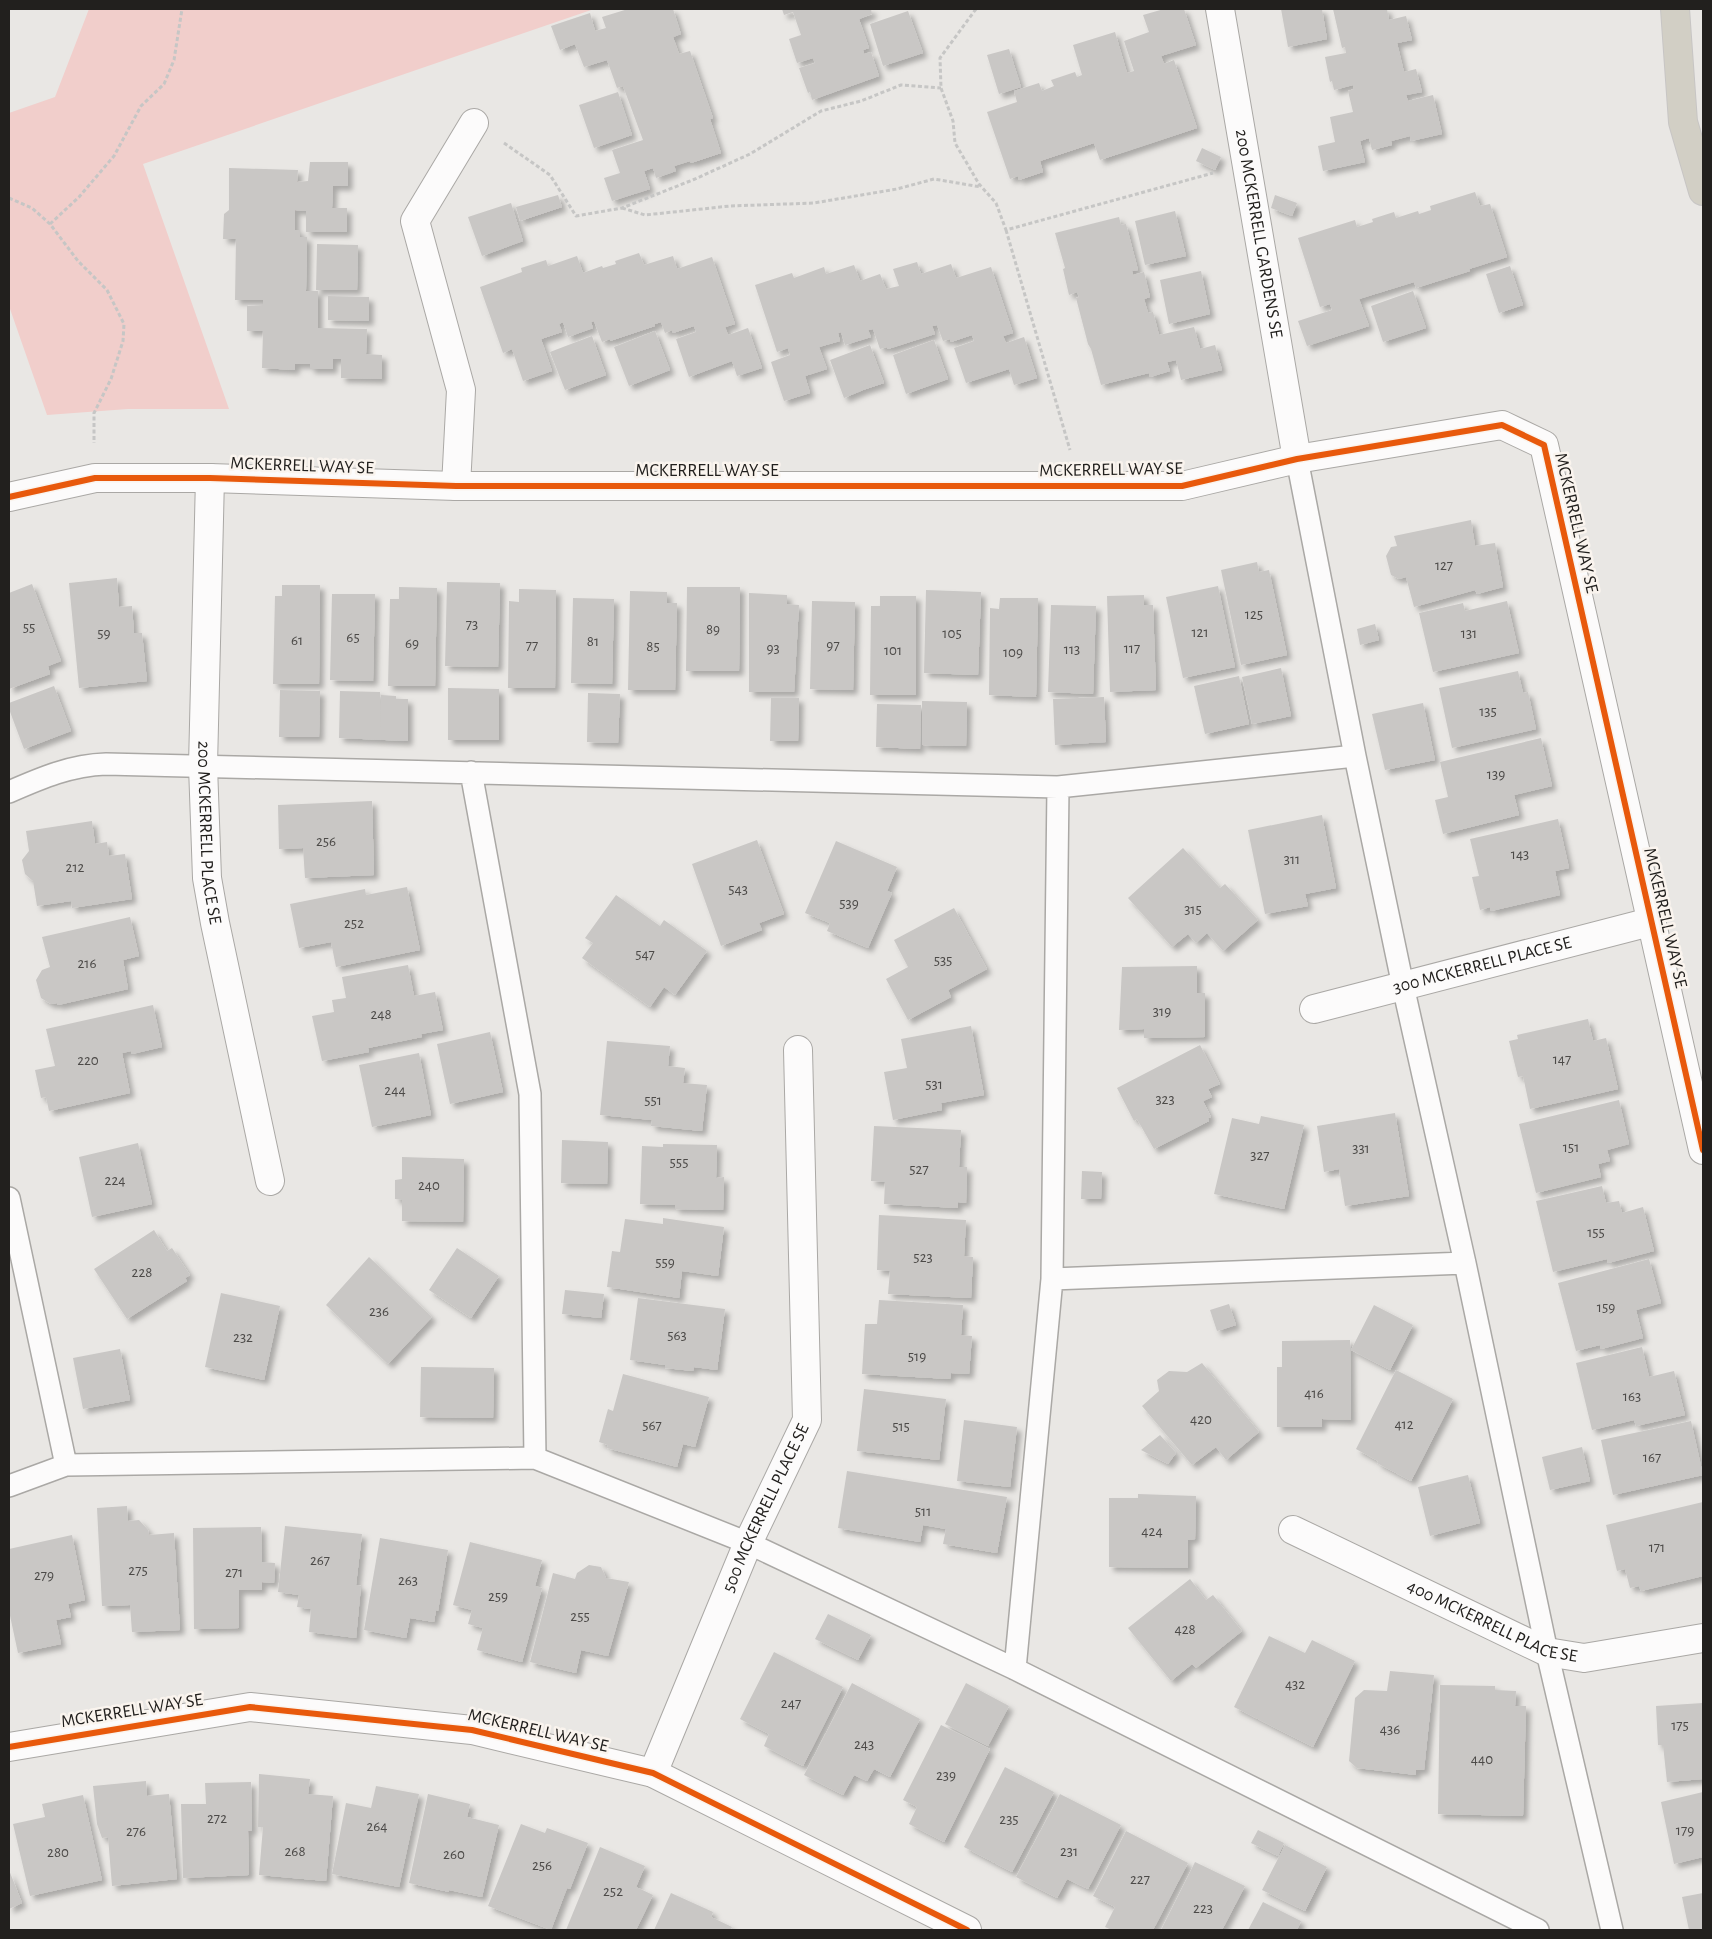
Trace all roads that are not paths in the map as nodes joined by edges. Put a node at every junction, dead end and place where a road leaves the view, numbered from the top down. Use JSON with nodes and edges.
{"nodes":[{"id":1,"x":1220,"y":9,"type":"edge"},
{"id":2,"x":1675,"y":9,"type":"edge"},
{"id":3,"x":474,"y":124,"type":"road end"},
{"id":4,"x":1703,"y":191,"type":"edge"},
{"id":5,"x":1297,"y":459,"type":"junction"},
{"id":6,"x":210,"y":478,"type":"junction"},
{"id":7,"x":456,"y":486,"type":"junction"},
{"id":8,"x":9,"y":497,"type":"edge"},
{"id":9,"x":1354,"y":756,"type":"junction"},
{"id":10,"x":203,"y":766,"type":"junction"},
{"id":11,"x":471,"y":772,"type":"junction"},
{"id":12,"x":1058,"y":787,"type":"junction"},
{"id":13,"x":9,"y":792,"type":"edge"},
{"id":14,"x":1650,"y":922,"type":"junction"},
{"id":15,"x":1403,"y":986,"type":"junction"},
{"id":16,"x":1314,"y":1009,"type":"dead end"},
{"id":17,"x":798,"y":1050,"type":"dead end"},
{"id":18,"x":1703,"y":1150,"type":"edge"},
{"id":19,"x":270,"y":1181,"type":"dead end"},
{"id":20,"x":9,"y":1198,"type":"edge"},
{"id":21,"x":1465,"y":1263,"type":"junction"},
{"id":22,"x":1052,"y":1279,"type":"junction"},
{"id":23,"x":535,"y":1458,"type":"junction"},
{"id":24,"x":66,"y":1465,"type":"junction"},
{"id":25,"x":9,"y":1486,"type":"edge"},
{"id":26,"x":1293,"y":1530,"type":"dead end"},
{"id":27,"x":748,"y":1543,"type":"junction"},
{"id":28,"x":1703,"y":1638,"type":"edge"},
{"id":29,"x":1547,"y":1652,"type":"junction"},
{"id":30,"x":1015,"y":1669,"type":"junction"},
{"id":31,"x":9,"y":1747,"type":"edge"},
{"id":32,"x":654,"y":1773,"type":"junction"},
{"id":33,"x":967,"y":1930,"type":"edge"},
{"id":34,"x":1538,"y":1930,"type":"edge"},
{"id":35,"x":1612,"y":1930,"type":"edge"}],
"edges":[{"from":1,"to":5,"type":"street","name":"200 MCKERRELL GARDENS SE"},
{"from":2,"to":4,"type":"highway"},
{"from":3,"to":7,"type":"street"},
{"from":5,"to":7,"type":"street","name":"MCKERRELL WAY SE"},
{"from":5,"to":9,"type":"lane"},
{"from":5,"to":14,"type":"street","name":"MCKERRELL WAY SE"},
{"from":6,"to":7,"type":"street","name":"MCKERRELL WAY SE"},
{"from":6,"to":8,"type":"street","name":"MCKERRELL WAY SE"},
{"from":6,"to":10,"type":"street","name":"200 MCKERRELL PLACE SE"},
{"from":9,"to":12,"type":"lane"},
{"from":9,"to":15,"type":"lane"},
{"from":10,"to":11,"type":"lane"},
{"from":10,"to":13,"type":"lane"},
{"from":10,"to":19,"type":"street","name":"200 MCKERRELL PLACE SE"},
{"from":11,"to":12,"type":"lane"},
{"from":11,"to":23,"type":"lane"},
{"from":12,"to":22,"type":"lane"},
{"from":14,"to":15,"type":"street","name":"300 MCKERRELL PLACE SE"},
{"from":14,"to":18,"type":"street","name":"MCKERRELL WAY SE"},
{"from":15,"to":16,"type":"street","name":"300 MCKERRELL PLACE SE"},
{"from":15,"to":21,"type":"lane"},
{"from":17,"to":27,"type":"street","name":"500 MCKERRELL PLACE SE"},
{"from":20,"to":24,"type":"lane"},
{"from":21,"to":22,"type":"lane"},
{"from":21,"to":29,"type":"lane"},
{"from":22,"to":30,"type":"lane"},
{"from":23,"to":24,"type":"lane"},
{"from":23,"to":27,"type":"lane"},
{"from":24,"to":25,"type":"lane"},
{"from":26,"to":29,"type":"street","name":"400 MCKERRELL PLACE SE"},
{"from":27,"to":30,"type":"lane"},
{"from":27,"to":32,"type":"street","name":"500 MCKERRELL PLACE SE"},
{"from":28,"to":29,"type":"street","name":"400 MCKERRELL PLACE SE"},
{"from":29,"to":35,"type":"lane"},
{"from":30,"to":34,"type":"lane"},
{"from":31,"to":32,"type":"street","name":"MCKERRELL WAY SE"},
{"from":32,"to":33,"type":"street","name":"MCKERRELL WAY SE"}]}
